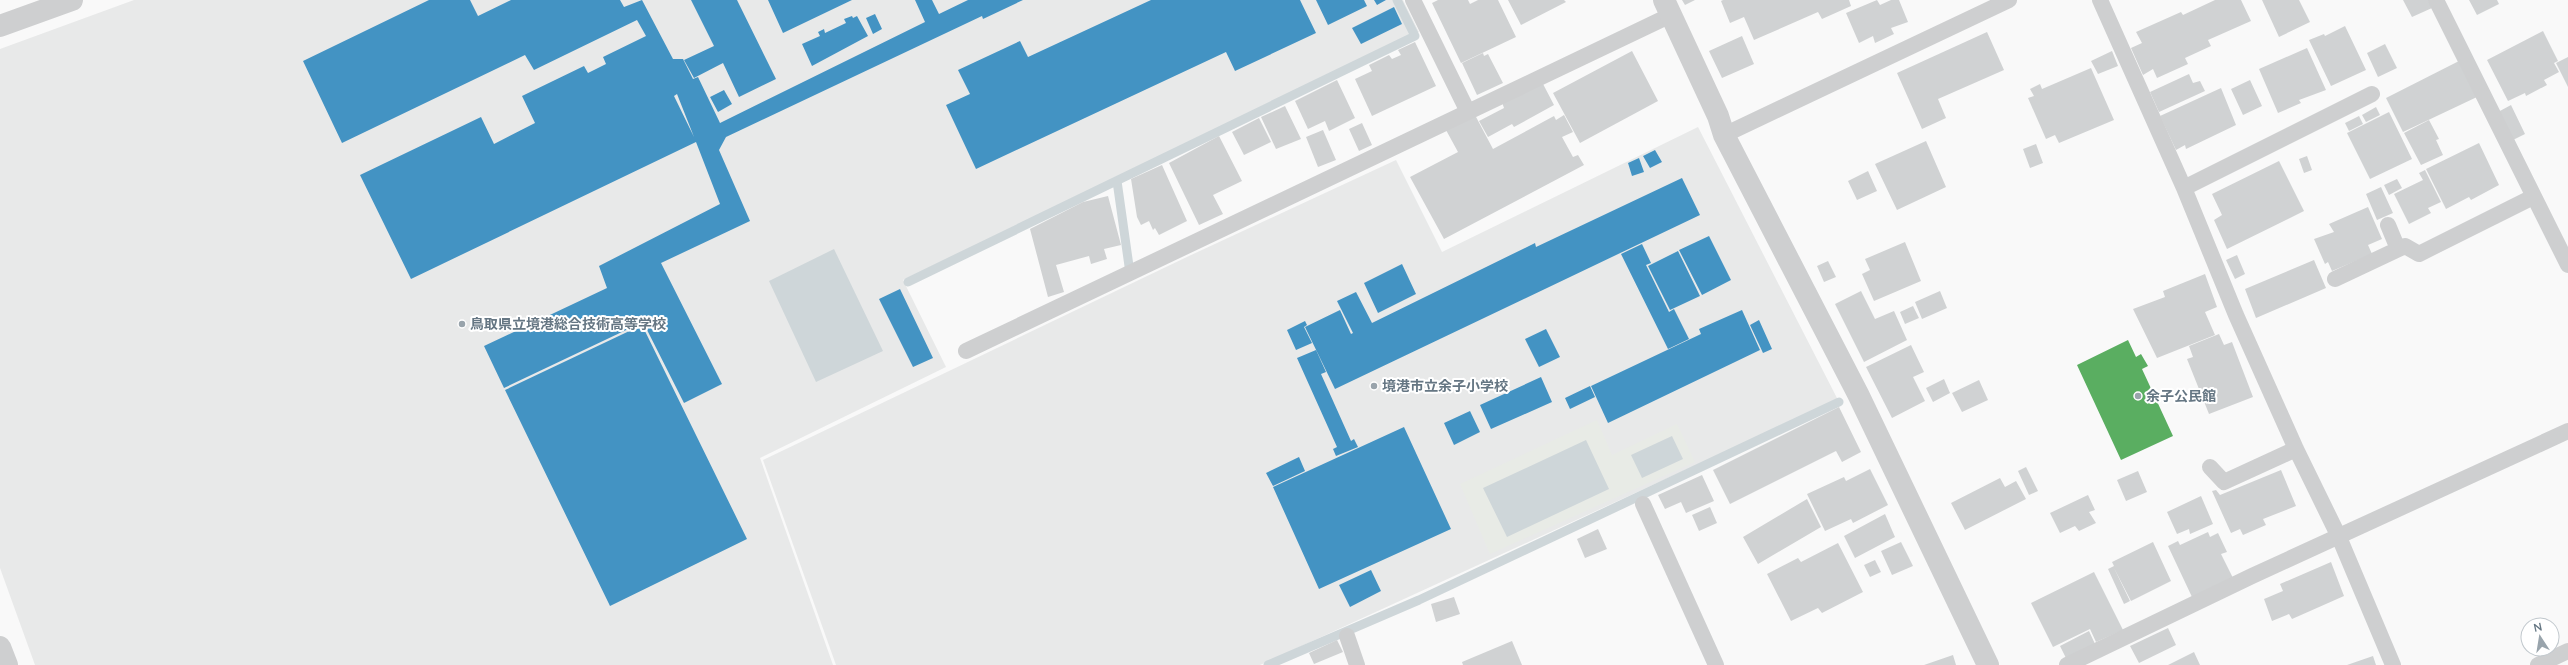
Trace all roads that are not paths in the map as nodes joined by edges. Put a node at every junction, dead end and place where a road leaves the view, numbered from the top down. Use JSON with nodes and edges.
{"nodes":[{"id":1,"x":72,"y":0,"type":"edge"},
{"id":2,"x":1413,"y":0,"type":"edge"},
{"id":3,"x":2009,"y":0,"type":"edge"},
{"id":4,"x":2100,"y":0,"type":"edge"},
{"id":5,"x":2436,"y":0,"type":"edge"},
{"id":6,"x":1668,"y":7,"type":"edge"},
{"id":7,"x":0,"y":26,"type":"edge"},
{"id":8,"x":2372,"y":94,"type":"dead end"},
{"id":9,"x":1468,"y":112,"type":"junction"},
{"id":10,"x":1724,"y":135,"type":"junction"},
{"id":11,"x":2184,"y":188,"type":"junction"},
{"id":12,"x":2533,"y":197,"type":"junction"},
{"id":13,"x":2388,"y":225,"type":"dead end"},
{"id":14,"x":2398,"y":249,"type":"junction"},
{"id":15,"x":2568,"y":265,"type":"edge"},
{"id":16,"x":2334,"y":279,"type":"dead end"},
{"id":17,"x":966,"y":351,"type":"dead end"},
{"id":18,"x":2568,"y":431,"type":"edge"},
{"id":19,"x":2296,"y":450,"type":"junction"},
{"id":20,"x":2210,"y":467,"type":"dead end"},
{"id":21,"x":1643,"y":504,"type":"dead end"},
{"id":22,"x":2339,"y":538,"type":"junction"},
{"id":23,"x":1347,"y":636,"type":"dead end"},
{"id":24,"x":0,"y":647,"type":"edge"},
{"id":25,"x":2568,"y":651,"type":"edge"},
{"id":26,"x":7,"y":665,"type":"edge"},
{"id":27,"x":1357,"y":665,"type":"edge"},
{"id":28,"x":1716,"y":665,"type":"edge"},
{"id":29,"x":1988,"y":665,"type":"edge"},
{"id":30,"x":2067,"y":665,"type":"edge"},
{"id":31,"x":2393,"y":665,"type":"edge"},
{"id":32,"x":2538,"y":665,"type":"edge"}],
"edges":[{"from":1,"to":7,"type":"street"},
{"from":2,"to":9,"type":"lane"},
{"from":3,"to":10,"type":"lane"},
{"from":4,"to":11,"type":"lane"},
{"from":5,"to":12,"type":"lane"},
{"from":6,"to":9,"type":"lane"},
{"from":6,"to":10,"type":"street"},
{"from":8,"to":11,"type":"lane"},
{"from":9,"to":17,"type":"lane"},
{"from":10,"to":29,"type":"street"},
{"from":11,"to":19,"type":"lane"},
{"from":12,"to":14,"type":"lane"},
{"from":12,"to":15,"type":"lane"},
{"from":13,"to":14,"type":"lane"},
{"from":14,"to":16,"type":"lane"},
{"from":18,"to":22,"type":"lane"},
{"from":19,"to":20,"type":"lane"},
{"from":19,"to":22,"type":"lane"},
{"from":21,"to":28,"type":"lane"},
{"from":22,"to":30,"type":"lane"},
{"from":22,"to":31,"type":"lane"},
{"from":23,"to":27,"type":"lane"},
{"from":24,"to":26,"type":"street"},
{"from":25,"to":32,"type":"lane"}]}
